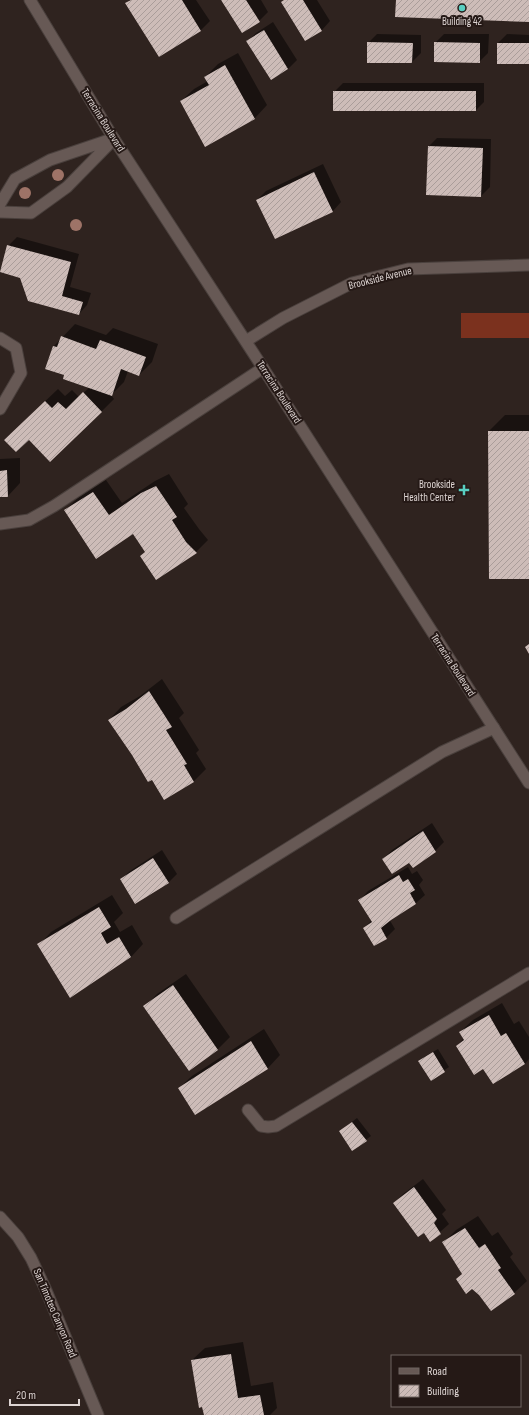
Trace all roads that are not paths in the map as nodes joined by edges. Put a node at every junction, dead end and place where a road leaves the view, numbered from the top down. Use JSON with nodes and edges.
{"nodes":[{"id":1,"x":30,"y":0,"type":"edge"},
{"id":2,"x":114,"y":139,"type":"junction"},
{"id":3,"x":0,"y":204,"type":"edge"},
{"id":4,"x":0,"y":212,"type":"edge"},
{"id":5,"x":529,"y":266,"type":"edge"},
{"id":6,"x":0,"y":338,"type":"edge"},
{"id":7,"x":246,"y":341,"type":"junction"},
{"id":8,"x":263,"y":368,"type":"junction"},
{"id":9,"x":0,"y":409,"type":"edge"},
{"id":10,"x":0,"y":524,"type":"edge"},
{"id":11,"x":494,"y":728,"type":"junction"},
{"id":12,"x":529,"y":783,"type":"edge"},
{"id":13,"x":176,"y":918,"type":"dead end"},
{"id":14,"x":529,"y":973,"type":"edge"},
{"id":15,"x":248,"y":1110,"type":"dead end"},
{"id":16,"x":0,"y":1217,"type":"edge"},
{"id":17,"x":98,"y":1415,"type":"edge"}],
"edges":[{"from":1,"to":2,"type":"main road","name":"Terracina Boulevard"},
{"from":2,"to":3,"type":"main road"},
{"from":2,"to":4,"type":"main road"},
{"from":2,"to":7,"type":"main road","name":"Terracina Boulevard"},
{"from":5,"to":7,"type":"main road","name":"Brookside Avenue"},
{"from":6,"to":9,"type":"main road"},
{"from":7,"to":8,"type":"main road","name":"Terracina Boulevard"},
{"from":8,"to":10,"type":"main road"},
{"from":8,"to":11,"type":"main road","name":"Terracina Boulevard"},
{"from":11,"to":12,"type":"main road","name":"Terracina Boulevard"},
{"from":11,"to":13,"type":"main road"},
{"from":14,"to":15,"type":"main road"},
{"from":16,"to":17,"type":"main road","name":"San Timoteo Canyon Road"}]}
